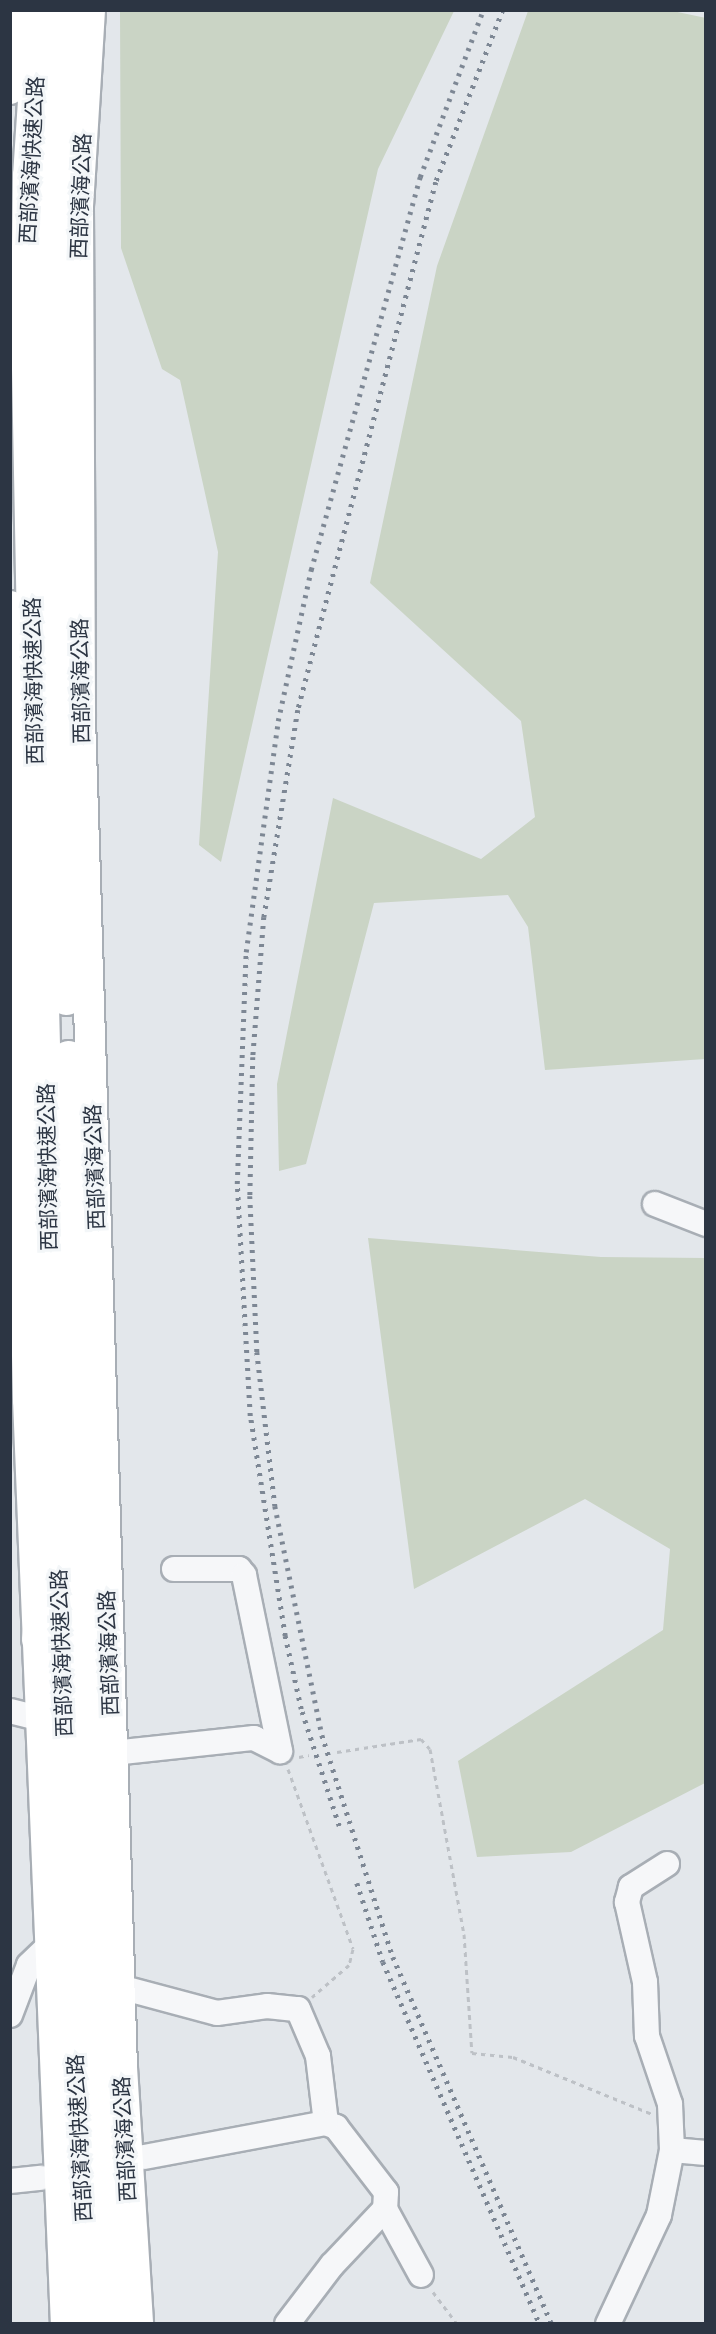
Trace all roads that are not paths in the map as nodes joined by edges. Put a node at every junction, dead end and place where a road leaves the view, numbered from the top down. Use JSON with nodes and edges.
{"nodes":[{"id":1,"x":16,"y":10,"type":"edge"},
{"id":2,"x":40,"y":10,"type":"edge"},
{"id":3,"x":64,"y":10,"type":"edge"},
{"id":4,"x":90,"y":10,"type":"edge"},
{"id":5,"x":10,"y":89,"type":"edge"},
{"id":6,"x":10,"y":606,"type":"edge"},
{"id":7,"x":80,"y":717,"type":"junction"},
{"id":8,"x":66,"y":998,"type":"junction"},
{"id":9,"x":17,"y":1172,"type":"edge"},
{"id":10,"x":655,"y":1204,"type":"dead end"},
{"id":11,"x":705,"y":1224,"type":"edge"},
{"id":12,"x":54,"y":1470,"type":"junction"},
{"id":13,"x":174,"y":1569,"type":"dead end"},
{"id":14,"x":38,"y":1639,"type":"junction"},
{"id":15,"x":10,"y":1711,"type":"edge"},
{"id":16,"x":42,"y":1719,"type":"junction"},
{"id":17,"x":113,"y":1753,"type":"junction"},
{"id":18,"x":667,"y":1864,"type":"dead end"},
{"id":19,"x":49,"y":1946,"type":"junction"},
{"id":20,"x":120,"y":1986,"type":"junction"},
{"id":21,"x":10,"y":2015,"type":"edge"},
{"id":22,"x":326,"y":2123,"type":"junction"},
{"id":23,"x":672,"y":2150,"type":"junction"},
{"id":24,"x":705,"y":2153,"type":"edge"},
{"id":25,"x":144,"y":2157,"type":"dead end"},
{"id":26,"x":41,"y":2178,"type":"dead end"},
{"id":27,"x":10,"y":2181,"type":"edge"},
{"id":28,"x":386,"y":2209,"type":"junction"},
{"id":29,"x":421,"y":2275,"type":"road end"},
{"id":30,"x":66,"y":2324,"type":"edge"},
{"id":31,"x":90,"y":2324,"type":"edge"},
{"id":32,"x":116,"y":2324,"type":"edge"},
{"id":33,"x":138,"y":2324,"type":"edge"},
{"id":34,"x":287,"y":2324,"type":"edge"},
{"id":35,"x":608,"y":2324,"type":"edge"}],
"edges":[{"from":1,"to":5,"type":"main road"},
{"from":2,"to":12,"type":"highway","name":"西部濱海快速公路"},
{"from":3,"to":8,"type":"highway","name":"西部濱海快速公路"},
{"from":4,"to":7,"type":"main road","name":"西部濱海公路"},
{"from":6,"to":9,"type":"main road"},
{"from":7,"to":8,"type":"highway"},
{"from":7,"to":17,"type":"main road","name":"西部濱海公路"},
{"from":8,"to":32,"type":"highway","name":"西部濱海快速公路"},
{"from":9,"to":14,"type":"main road"},
{"from":10,"to":11,"type":"street"},
{"from":12,"to":14,"type":"highway"},
{"from":12,"to":31,"type":"highway","name":"西部濱海快速公路"},
{"from":13,"to":17,"type":"street"},
{"from":14,"to":16,"type":"main road"},
{"from":15,"to":16,"type":"street"},
{"from":16,"to":19,"type":"main road"},
{"from":17,"to":20,"type":"main road","name":"西部濱海公路"},
{"from":18,"to":23,"type":"street"},
{"from":19,"to":21,"type":"street"},
{"from":19,"to":30,"type":"main road"},
{"from":20,"to":22,"type":"street"},
{"from":20,"to":33,"type":"main road","name":"西部濱海公路"},
{"from":22,"to":25,"type":"street"},
{"from":22,"to":28,"type":"street"},
{"from":23,"to":24,"type":"street"},
{"from":23,"to":35,"type":"street"},
{"from":26,"to":27,"type":"street"},
{"from":28,"to":29,"type":"street"},
{"from":28,"to":34,"type":"street"}]}
